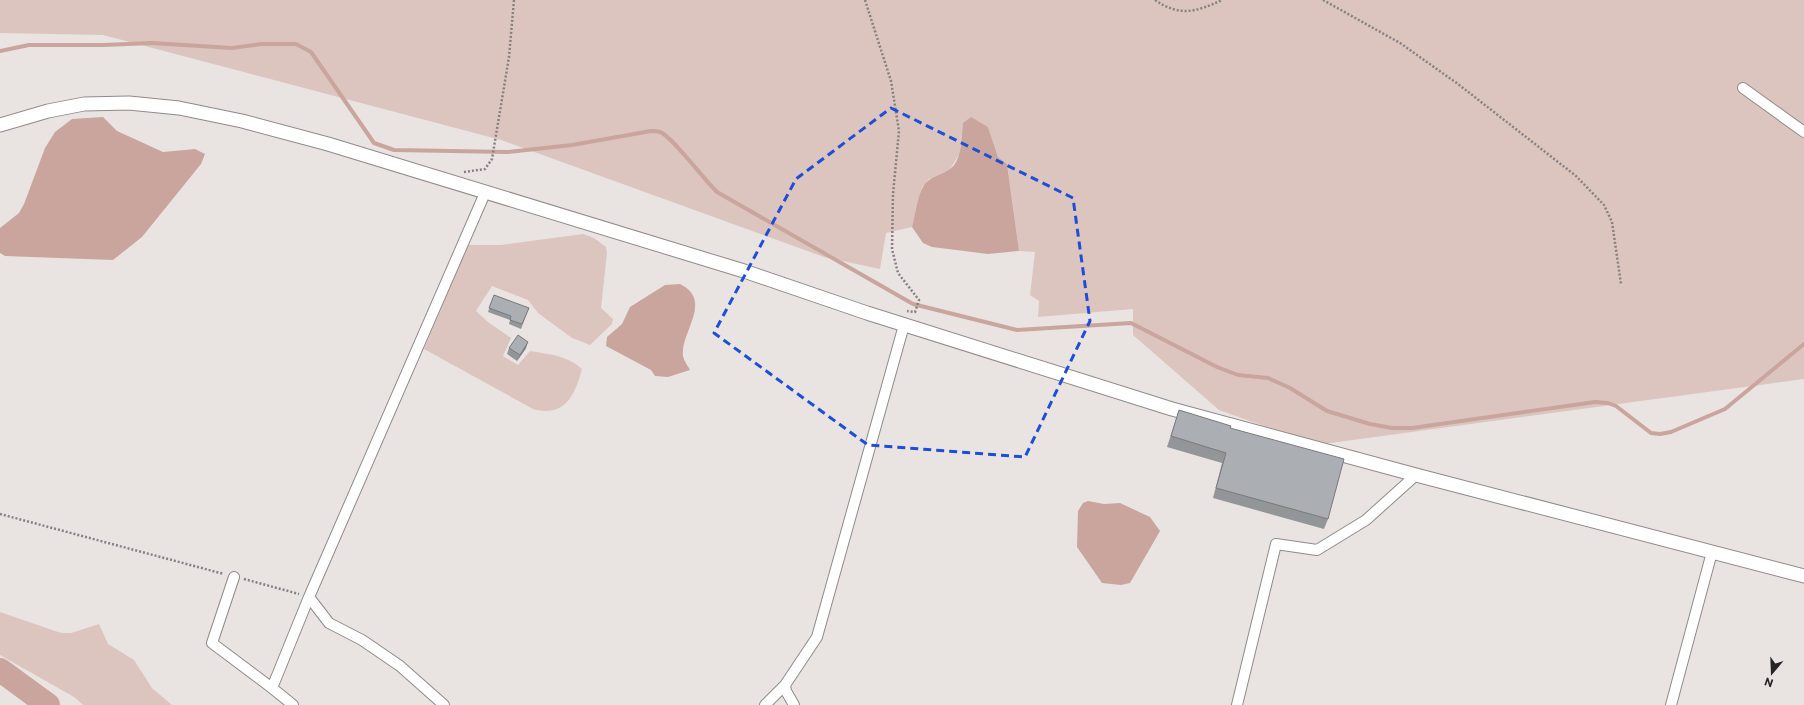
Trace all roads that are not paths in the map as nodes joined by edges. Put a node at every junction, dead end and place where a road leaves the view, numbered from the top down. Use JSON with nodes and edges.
{"nodes":[{"id":1,"x":1743,"y":88,"type":"dead end"},
{"id":2,"x":0,"y":125,"type":"edge"},
{"id":3,"x":1804,"y":132,"type":"edge"},
{"id":4,"x":484,"y":193,"type":"junction"},
{"id":5,"x":904,"y":325,"type":"junction"},
{"id":6,"x":1416,"y":475,"type":"junction"},
{"id":7,"x":1712,"y":552,"type":"junction"},
{"id":8,"x":1804,"y":576,"type":"edge"},
{"id":9,"x":234,"y":577,"type":"road end"},
{"id":10,"x":309,"y":597,"type":"junction"},
{"id":11,"x":785,"y":685,"type":"junction"},
{"id":12,"x":272,"y":688,"type":"junction"},
{"id":13,"x":293,"y":705,"type":"edge"},
{"id":14,"x":444,"y":705,"type":"edge"},
{"id":15,"x":766,"y":705,"type":"edge"},
{"id":16,"x":794,"y":705,"type":"edge"},
{"id":17,"x":1237,"y":705,"type":"edge"},
{"id":18,"x":1671,"y":705,"type":"edge"}],
"edges":[{"from":1,"to":3,"type":"street"},
{"from":2,"to":4,"type":"street"},
{"from":4,"to":5,"type":"street"},
{"from":4,"to":10,"type":"street"},
{"from":5,"to":6,"type":"street"},
{"from":5,"to":11,"type":"street"},
{"from":6,"to":7,"type":"street"},
{"from":6,"to":17,"type":"street"},
{"from":7,"to":8,"type":"street"},
{"from":7,"to":18,"type":"street"},
{"from":9,"to":12,"type":"street"},
{"from":10,"to":12,"type":"street"},
{"from":10,"to":14,"type":"street"},
{"from":11,"to":15,"type":"street"},
{"from":11,"to":16,"type":"street"},
{"from":12,"to":13,"type":"street"}]}
